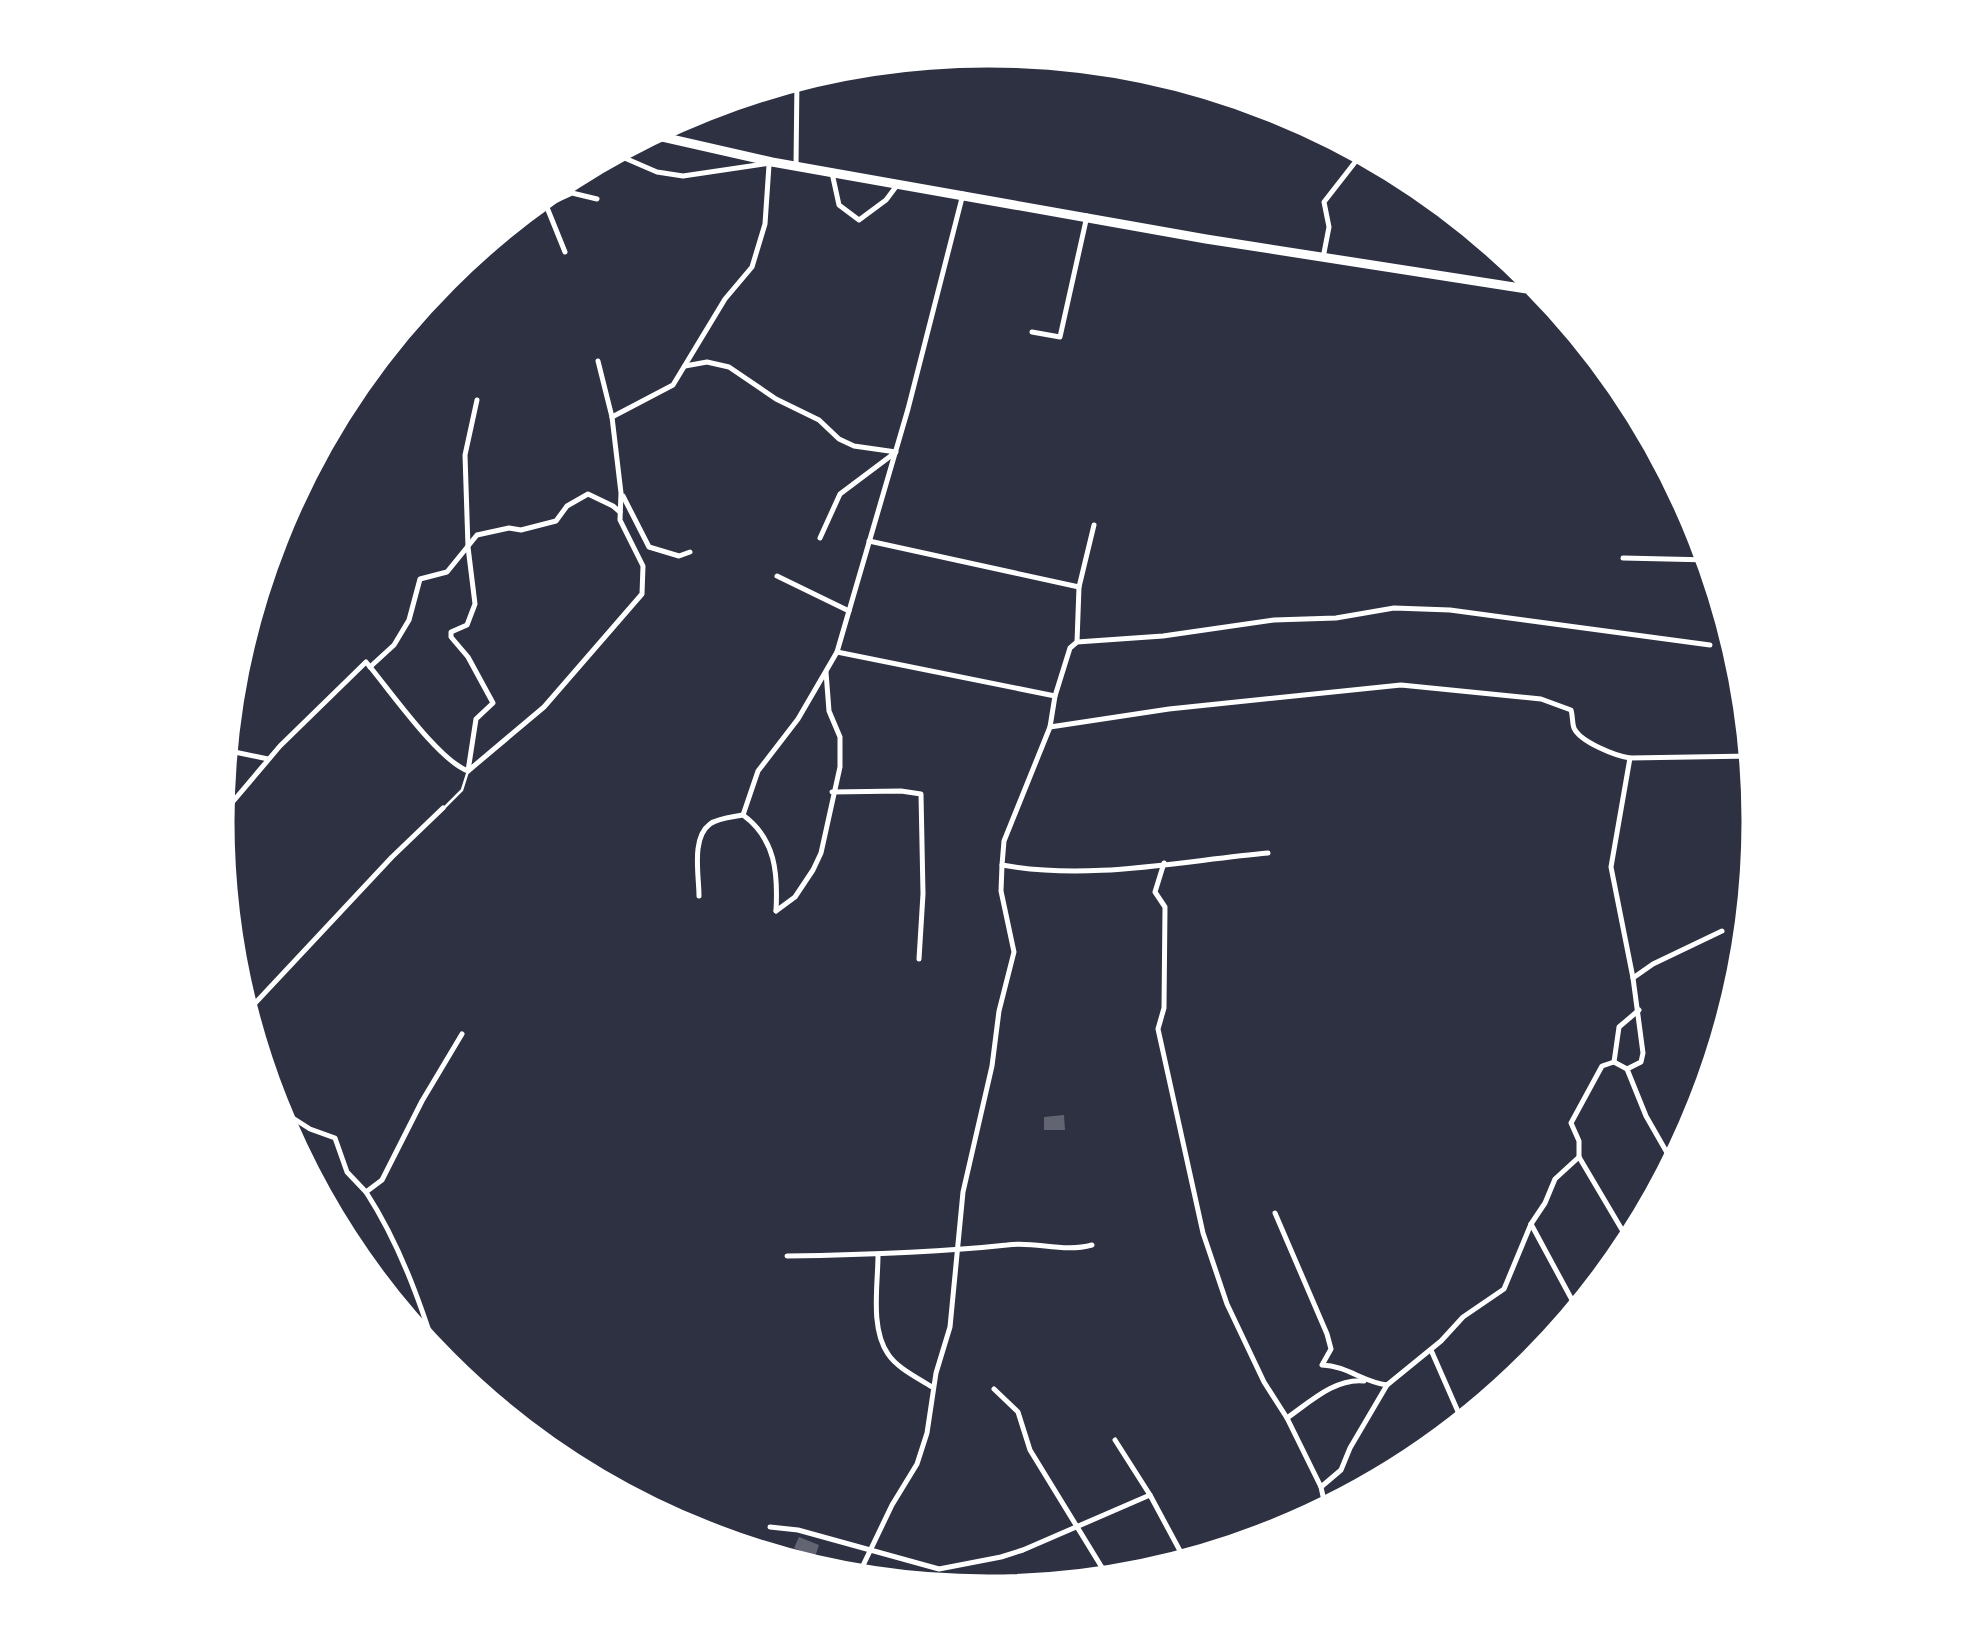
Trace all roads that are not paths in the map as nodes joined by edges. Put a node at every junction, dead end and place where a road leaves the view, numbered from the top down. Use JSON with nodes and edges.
{"nodes":[{"id":1,"x":797,"y":88,"type":"edge"},
{"id":2,"x":662,"y":137,"type":"edge"},
{"id":3,"x":623,"y":158,"type":"edge"},
{"id":4,"x":1357,"y":159,"type":"edge"},
{"id":5,"x":770,"y":164,"type":"junction"},
{"id":6,"x":796,"y":166,"type":"junction"},
{"id":7,"x":832,"y":173,"type":"junction"},
{"id":8,"x":898,"y":184,"type":"junction"},
{"id":9,"x":963,"y":194,"type":"junction"},
{"id":10,"x":597,"y":199,"type":"dead end"},
{"id":11,"x":551,"y":203,"type":"edge"},
{"id":12,"x":546,"y":206,"type":"edge"},
{"id":13,"x":1087,"y":216,"type":"junction"},
{"id":14,"x":565,"y":252,"type":"dead end"},
{"id":15,"x":1323,"y":258,"type":"junction"},
{"id":16,"x":1528,"y":289,"type":"edge"},
{"id":17,"x":1032,"y":332,"type":"dead end"},
{"id":18,"x":598,"y":361,"type":"dead end"},
{"id":19,"x":685,"y":366,"type":"junction"},
{"id":20,"x":477,"y":400,"type":"dead end"},
{"id":21,"x":612,"y":417,"type":"junction"},
{"id":22,"x":896,"y":452,"type":"junction"},
{"id":23,"x":621,"y":493,"type":"junction"},
{"id":24,"x":620,"y":513,"type":"junction"},
{"id":25,"x":1094,"y":525,"type":"dead end"},
{"id":26,"x":820,"y":538,"type":"dead end"},
{"id":27,"x":869,"y":541,"type":"junction"},
{"id":28,"x":468,"y":547,"type":"junction"},
{"id":29,"x":690,"y":552,"type":"dead end"},
{"id":30,"x":1623,"y":558,"type":"dead end"},
{"id":31,"x":1699,"y":559,"type":"edge"},
{"id":32,"x":776,"y":576,"type":"dead end"},
{"id":33,"x":1079,"y":587,"type":"junction"},
{"id":34,"x":849,"y":611,"type":"junction"},
{"id":35,"x":1077,"y":642,"type":"junction"},
{"id":36,"x":1710,"y":645,"type":"dead end"},
{"id":37,"x":837,"y":652,"type":"junction"},
{"id":38,"x":370,"y":667,"type":"junction"},
{"id":39,"x":826,"y":672,"type":"junction"},
{"id":40,"x":1055,"y":696,"type":"junction"},
{"id":41,"x":1050,"y":727,"type":"junction"},
{"id":42,"x":234,"y":752,"type":"edge"},
{"id":43,"x":1743,"y":756,"type":"edge"},
{"id":44,"x":1630,"y":758,"type":"junction"},
{"id":45,"x":268,"y":759,"type":"junction"},
{"id":46,"x":468,"y":771,"type":"junction"},
{"id":47,"x":832,"y":792,"type":"junction"},
{"id":48,"x":231,"y":804,"type":"edge"},
{"id":49,"x":443,"y":808,"type":"joint"},
{"id":50,"x":743,"y":815,"type":"junction"},
{"id":51,"x":1268,"y":853,"type":"dead end"},
{"id":52,"x":1164,"y":863,"type":"junction"},
{"id":53,"x":1002,"y":865,"type":"junction"},
{"id":54,"x":699,"y":895,"type":"dead end"},
{"id":55,"x":1722,"y":931,"type":"dead end"},
{"id":56,"x":919,"y":959,"type":"dead end"},
{"id":57,"x":1633,"y":978,"type":"junction"},
{"id":58,"x":253,"y":1005,"type":"edge"},
{"id":59,"x":1639,"y":1010,"type":"junction"},
{"id":60,"x":461,"y":1034,"type":"dead end"},
{"id":61,"x":1614,"y":1062,"type":"junction"},
{"id":62,"x":1627,"y":1069,"type":"junction"},
{"id":63,"x":291,"y":1117,"type":"edge"},
{"id":64,"x":1668,"y":1155,"type":"edge"},
{"id":65,"x":1579,"y":1157,"type":"junction"},
{"id":66,"x":366,"y":1192,"type":"junction"},
{"id":67,"x":1275,"y":1213,"type":"dead end"},
{"id":68,"x":1531,"y":1224,"type":"junction"},
{"id":69,"x":1624,"y":1234,"type":"edge"},
{"id":70,"x":1092,"y":1245,"type":"dead end"},
{"id":71,"x":958,"y":1250,"type":"junction"},
{"id":72,"x":878,"y":1255,"type":"junction"},
{"id":73,"x":787,"y":1256,"type":"dead end"},
{"id":74,"x":1573,"y":1302,"type":"edge"},
{"id":75,"x":431,"y":1333,"type":"edge"},
{"id":76,"x":1431,"y":1350,"type":"junction"},
{"id":77,"x":1368,"y":1381,"type":"junction"},
{"id":78,"x":1387,"y":1385,"type":"junction"},
{"id":79,"x":932,"y":1387,"type":"junction"},
{"id":80,"x":994,"y":1389,"type":"dead end"},
{"id":81,"x":1459,"y":1414,"type":"edge"},
{"id":82,"x":1287,"y":1418,"type":"junction"},
{"id":83,"x":1115,"y":1440,"type":"dead end"},
{"id":84,"x":1321,"y":1487,"type":"junction"},
{"id":85,"x":1150,"y":1495,"type":"junction"},
{"id":86,"x":1324,"y":1501,"type":"edge"},
{"id":87,"x":770,"y":1527,"type":"dead end"},
{"id":88,"x":1078,"y":1528,"type":"junction"},
{"id":89,"x":871,"y":1551,"type":"junction"},
{"id":90,"x":1182,"y":1554,"type":"edge"},
{"id":91,"x":863,"y":1568,"type":"edge"},
{"id":92,"x":1104,"y":1570,"type":"edge"}],
"edges":[{"from":1,"to":6,"type":"street"},
{"from":2,"to":5,"type":"highway"},
{"from":3,"to":5,"type":"street"},
{"from":4,"to":15,"type":"street"},
{"from":5,"to":6,"type":"highway"},
{"from":5,"to":19,"type":"street"},
{"from":6,"to":7,"type":"highway"},
{"from":7,"to":8,"type":"highway"},
{"from":7,"to":8,"type":"street"},
{"from":8,"to":9,"type":"highway"},
{"from":9,"to":13,"type":"highway"},
{"from":9,"to":22,"type":"street"},
{"from":10,"to":11,"type":"street"},
{"from":12,"to":14,"type":"street"},
{"from":13,"to":15,"type":"highway"},
{"from":13,"to":17,"type":"street"},
{"from":15,"to":16,"type":"highway"},
{"from":18,"to":21,"type":"street"},
{"from":19,"to":21,"type":"street"},
{"from":19,"to":22,"type":"street"},
{"from":20,"to":28,"type":"street"},
{"from":21,"to":23,"type":"street"},
{"from":22,"to":26,"type":"street"},
{"from":22,"to":27,"type":"street"},
{"from":23,"to":24,"type":"street"},
{"from":23,"to":29,"type":"street"},
{"from":24,"to":28,"type":"street"},
{"from":24,"to":46,"type":"street"},
{"from":25,"to":33,"type":"street"},
{"from":27,"to":33,"type":"street"},
{"from":27,"to":34,"type":"street"},
{"from":28,"to":38,"type":"street"},
{"from":28,"to":46,"type":"street"},
{"from":30,"to":31,"type":"street"},
{"from":32,"to":34,"type":"street"},
{"from":33,"to":35,"type":"street"},
{"from":34,"to":37,"type":"street"},
{"from":35,"to":36,"type":"street"},
{"from":35,"to":40,"type":"street"},
{"from":37,"to":39,"type":"street"},
{"from":37,"to":40,"type":"street"},
{"from":38,"to":45,"type":"street"},
{"from":38,"to":46,"type":"street"},
{"from":39,"to":47,"type":"street"},
{"from":39,"to":50,"type":"street"},
{"from":40,"to":41,"type":"street"},
{"from":41,"to":44,"type":"street"},
{"from":41,"to":53,"type":"street"},
{"from":42,"to":45,"type":"street"},
{"from":43,"to":44,"type":"street"},
{"from":44,"to":57,"type":"street"},
{"from":45,"to":48,"type":"street"},
{"from":46,"to":49,"type":"lane"},
{"from":47,"to":50,"type":"street"},
{"from":47,"to":56,"type":"street"},
{"from":49,"to":58,"type":"street"},
{"from":50,"to":54,"type":"street"},
{"from":51,"to":52,"type":"street"},
{"from":52,"to":53,"type":"street"},
{"from":52,"to":82,"type":"street"},
{"from":53,"to":71,"type":"street"},
{"from":55,"to":57,"type":"street"},
{"from":57,"to":59,"type":"street"},
{"from":59,"to":61,"type":"street"},
{"from":59,"to":62,"type":"street"},
{"from":60,"to":66,"type":"street"},
{"from":61,"to":62,"type":"street"},
{"from":61,"to":65,"type":"street"},
{"from":62,"to":64,"type":"street"},
{"from":63,"to":66,"type":"street"},
{"from":65,"to":68,"type":"street"},
{"from":65,"to":69,"type":"street"},
{"from":66,"to":75,"type":"street"},
{"from":67,"to":77,"type":"street"},
{"from":68,"to":74,"type":"street"},
{"from":68,"to":76,"type":"street"},
{"from":70,"to":71,"type":"street"},
{"from":71,"to":72,"type":"street"},
{"from":71,"to":79,"type":"street"},
{"from":72,"to":73,"type":"street"},
{"from":72,"to":79,"type":"street"},
{"from":76,"to":78,"type":"street"},
{"from":76,"to":81,"type":"street"},
{"from":77,"to":78,"type":"street"},
{"from":77,"to":82,"type":"street"},
{"from":78,"to":84,"type":"street"},
{"from":79,"to":89,"type":"street"},
{"from":80,"to":88,"type":"street"},
{"from":82,"to":84,"type":"street"},
{"from":83,"to":85,"type":"street"},
{"from":84,"to":86,"type":"street"},
{"from":85,"to":88,"type":"street"},
{"from":85,"to":90,"type":"street"},
{"from":87,"to":89,"type":"street"},
{"from":88,"to":89,"type":"street"},
{"from":88,"to":92,"type":"street"},
{"from":89,"to":91,"type":"street"}]}
